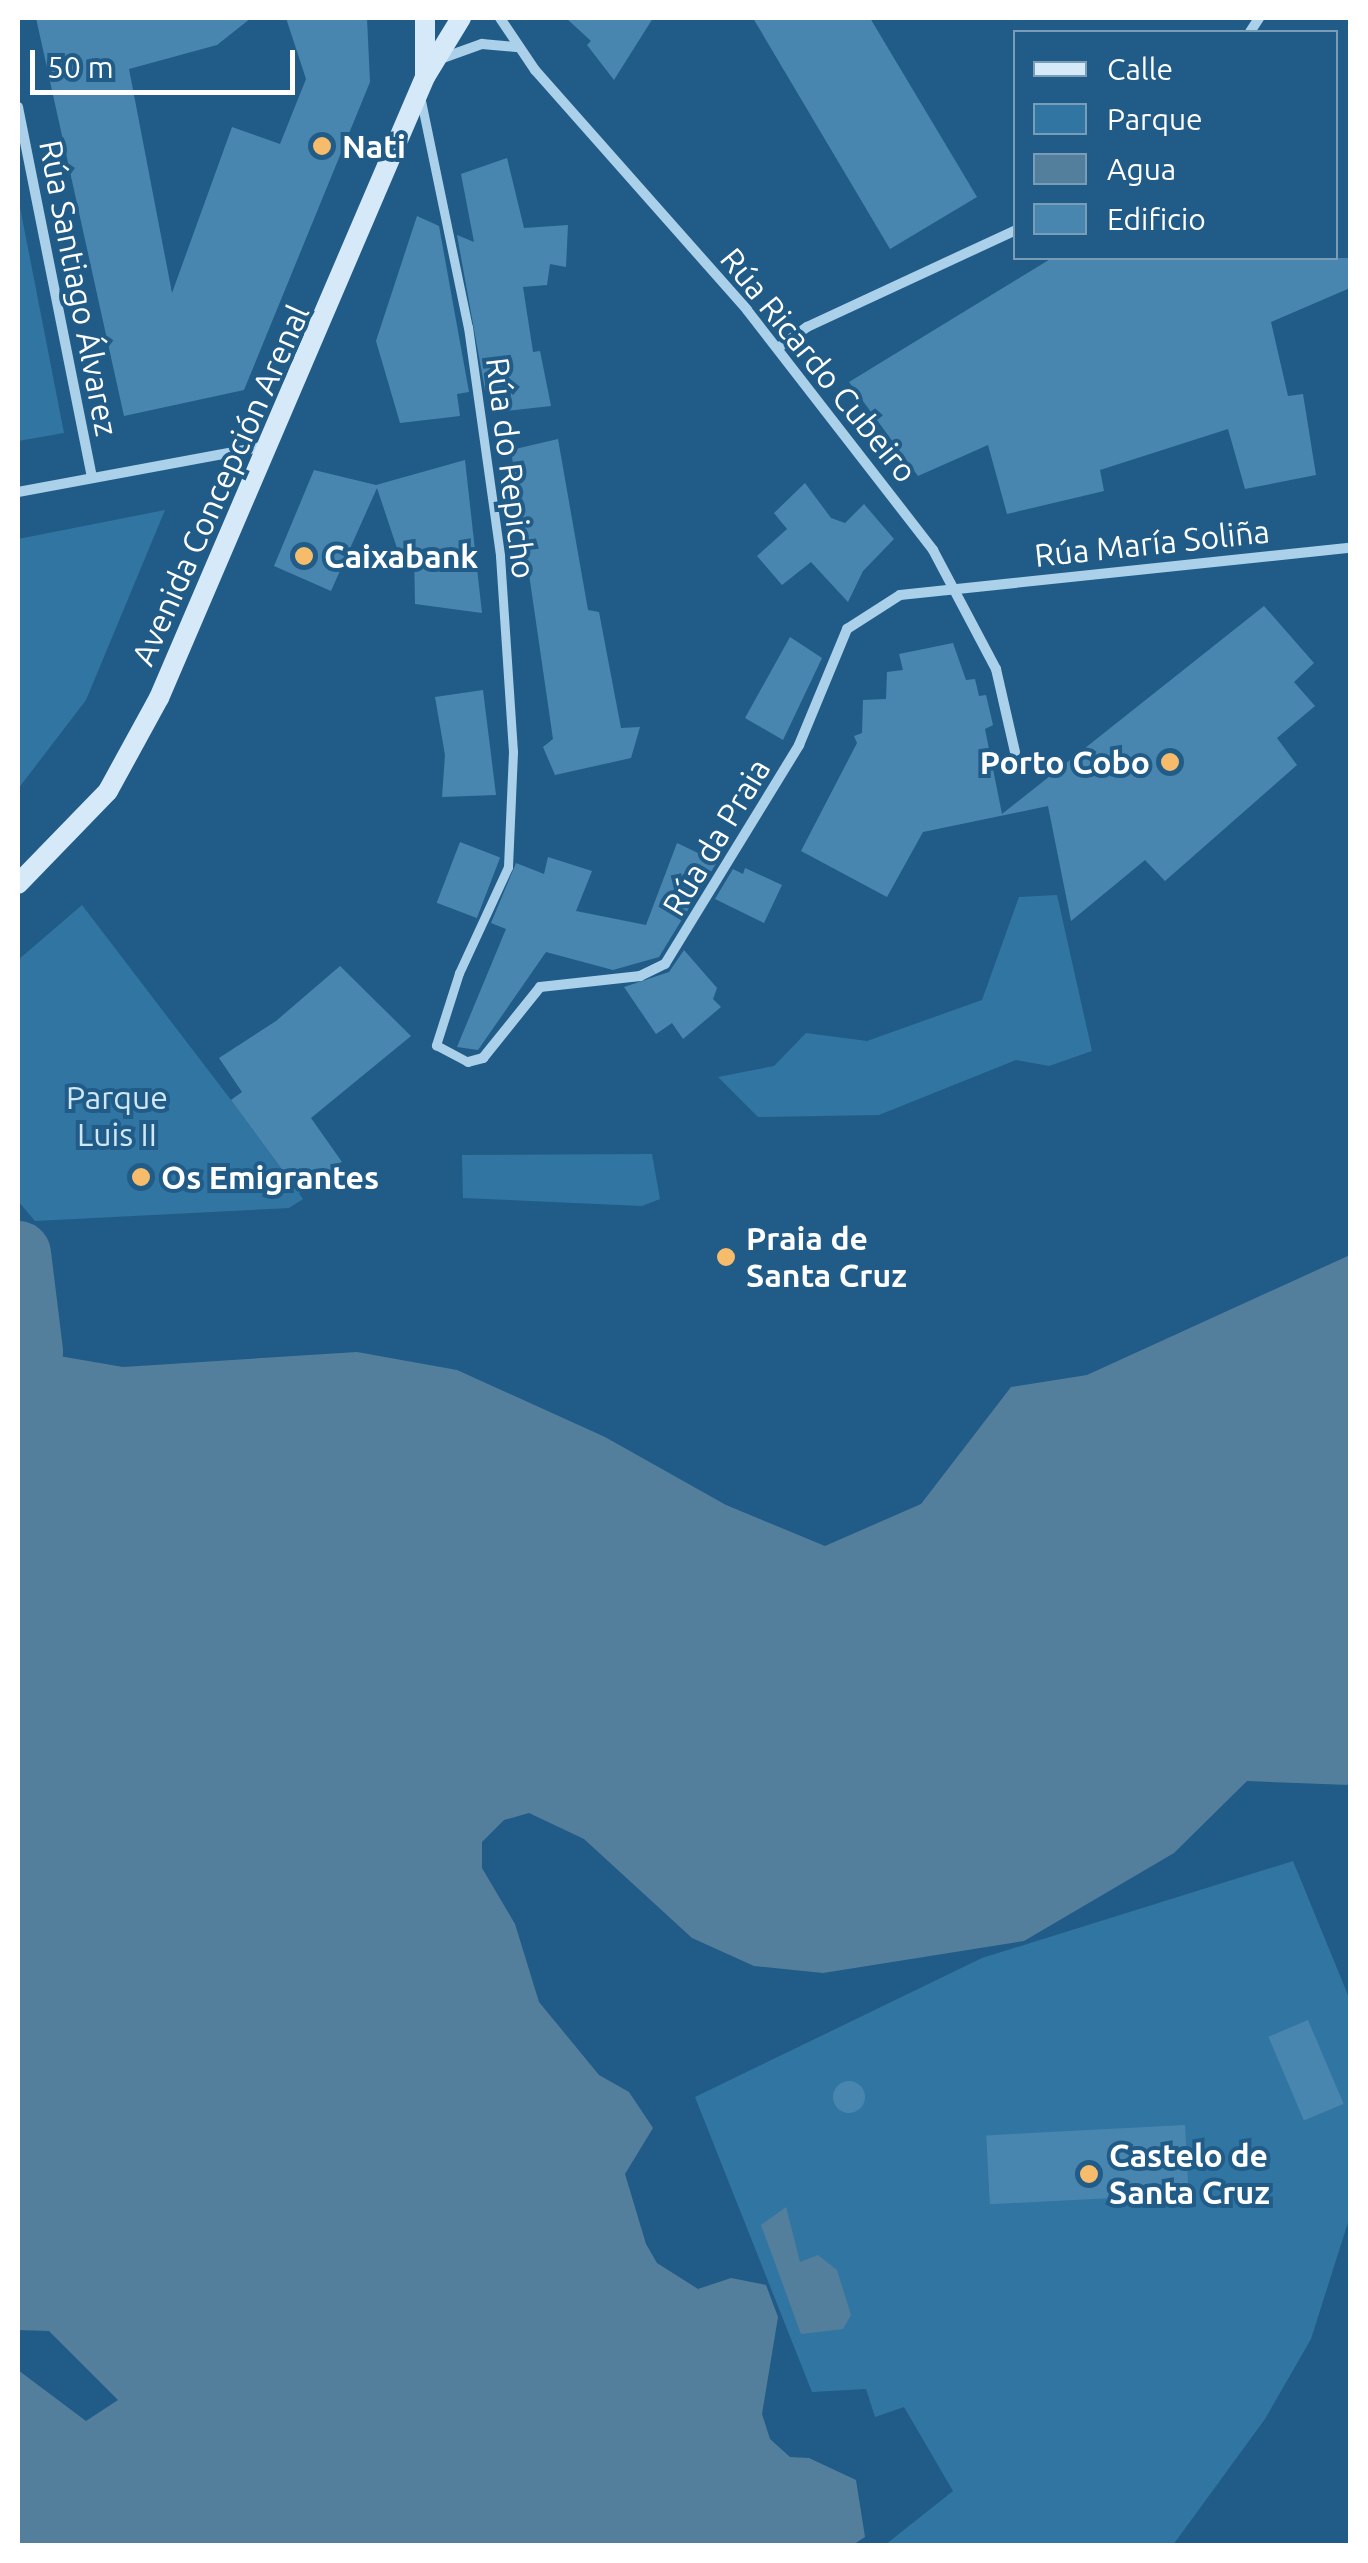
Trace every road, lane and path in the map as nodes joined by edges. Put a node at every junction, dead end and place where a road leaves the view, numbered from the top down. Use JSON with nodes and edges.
{"nodes":[{"id":1,"x":426,"y":18,"type":"edge"},
{"id":2,"x":461,"y":18,"type":"edge"},
{"id":3,"x":500,"y":18,"type":"edge"},
{"id":4,"x":519,"y":47,"type":"junction"},
{"id":5,"x":426,"y":77,"type":"junction"},
{"id":6,"x":18,"y":107,"type":"edge"},
{"id":7,"x":1013,"y":231,"type":"edge"},
{"id":8,"x":778,"y":348,"type":"junction"},
{"id":9,"x":271,"y":446,"type":"junction"},
{"id":10,"x":92,"y":478,"type":"junction"},
{"id":11,"x":18,"y":492,"type":"edge"},
{"id":12,"x":1350,"y":548,"type":"edge"},
{"id":13,"x":959,"y":588,"type":"junction"},
{"id":14,"x":1015,"y":752,"type":"dead end"},
{"id":15,"x":18,"y":884,"type":"edge"},
{"id":16,"x":468,"y":1062,"type":"joint"}],
"edges":[{"from":1,"to":5,"type":"main road","name":"Avenida Concepción Arenal"},
{"from":2,"to":5,"type":"main road","name":"Avenida Concepción Arenal"},
{"from":3,"to":4,"type":"street","name":"Rúa Ricardo Cubeiro"},
{"from":4,"to":5,"type":"street"},
{"from":4,"to":8,"type":"street","name":"Rúa Ricardo Cubeiro"},
{"from":5,"to":9,"type":"main road","name":"Avenida Concepción Arenal"},
{"from":5,"to":16,"type":"street","name":"Rúa do Repicho"},
{"from":6,"to":10,"type":"street","name":"Rúa Santiago Álvarez"},
{"from":7,"to":8,"type":"street"},
{"from":8,"to":13,"type":"street","name":"Rúa Ricardo Cubeiro"},
{"from":9,"to":10,"type":"street"},
{"from":9,"to":15,"type":"main road","name":"Avenida Concepción Arenal"},
{"from":10,"to":11,"type":"street"},
{"from":12,"to":13,"type":"street","name":"Rúa María Soliña"},
{"from":13,"to":14,"type":"street","name":"Rúa Ricardo Cubeiro"},
{"from":13,"to":16,"type":"street","name":"Rúa da Praia"}]}
